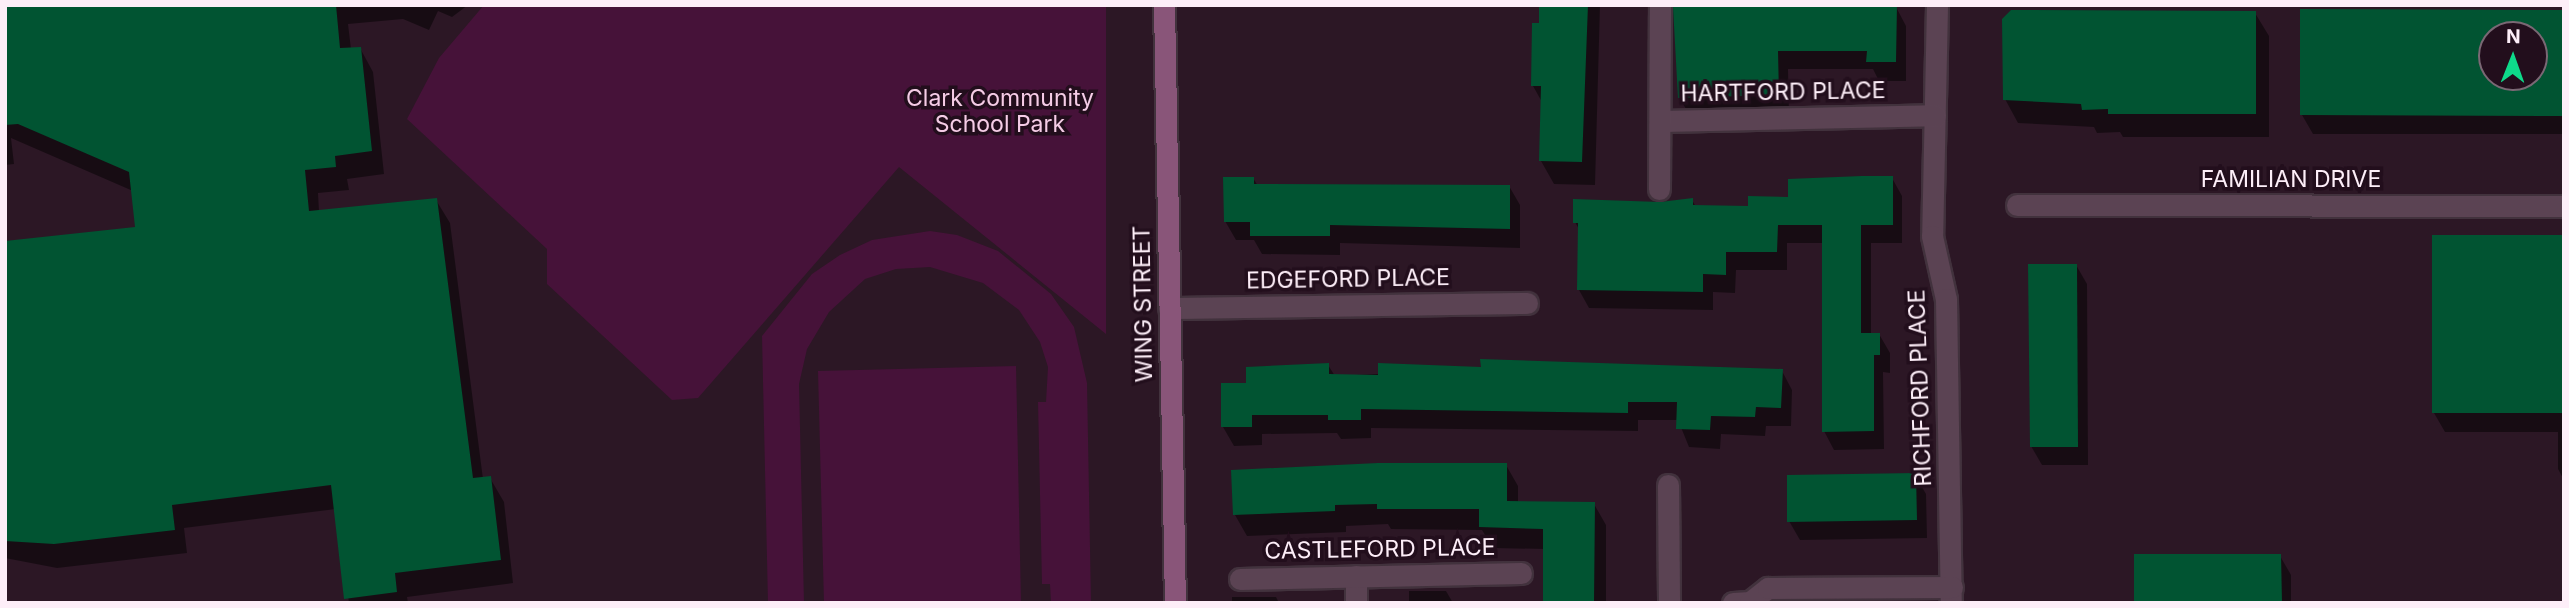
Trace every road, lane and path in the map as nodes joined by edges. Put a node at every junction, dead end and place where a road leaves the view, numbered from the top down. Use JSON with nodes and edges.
{"nodes":[{"id":1,"x":1164,"y":5,"type":"edge"},
{"id":2,"x":1660,"y":5,"type":"edge"},
{"id":3,"x":1937,"y":5,"type":"edge"},
{"id":4,"x":1935,"y":115,"type":"junction"},
{"id":5,"x":1660,"y":121,"type":"junction"},
{"id":6,"x":1659,"y":189,"type":"dead end"},
{"id":7,"x":2017,"y":205,"type":"dead end"},
{"id":8,"x":2564,"y":206,"type":"edge"},
{"id":9,"x":1527,"y":303,"type":"dead end"},
{"id":10,"x":1169,"y":308,"type":"junction"},
{"id":11,"x":1668,"y":485,"type":"dead end"},
{"id":12,"x":1521,"y":573,"type":"dead end"},
{"id":13,"x":1356,"y":576,"type":"junction"},
{"id":14,"x":1240,"y":579,"type":"dead end"},
{"id":15,"x":1952,"y":595,"type":"edge"},
{"id":16,"x":1175,"y":603,"type":"edge"},
{"id":17,"x":1356,"y":603,"type":"edge"},
{"id":18,"x":1669,"y":603,"type":"edge"},
{"id":19,"x":1733,"y":603,"type":"edge"}],
"edges":[{"from":1,"to":10,"type":"street","name":"WING STREET"},
{"from":2,"to":5,"type":"street"},
{"from":3,"to":4,"type":"street","name":"RICHFORD PLACE"},
{"from":4,"to":5,"type":"street","name":"HARTFORD PLACE"},
{"from":4,"to":15,"type":"street","name":"RICHFORD PLACE"},
{"from":5,"to":6,"type":"street","name":"HARTFORD PLACE"},
{"from":7,"to":8,"type":"street","name":"FAMILIAN DRIVE"},
{"from":9,"to":10,"type":"street","name":"EDGEFORD PLACE"},
{"from":10,"to":16,"type":"street","name":"WING STREET"},
{"from":11,"to":18,"type":"street"},
{"from":12,"to":13,"type":"street","name":"CASTLEFORD PLACE"},
{"from":13,"to":14,"type":"street","name":"CASTLEFORD PLACE"},
{"from":13,"to":17,"type":"street"},
{"from":15,"to":19,"type":"street"}]}
